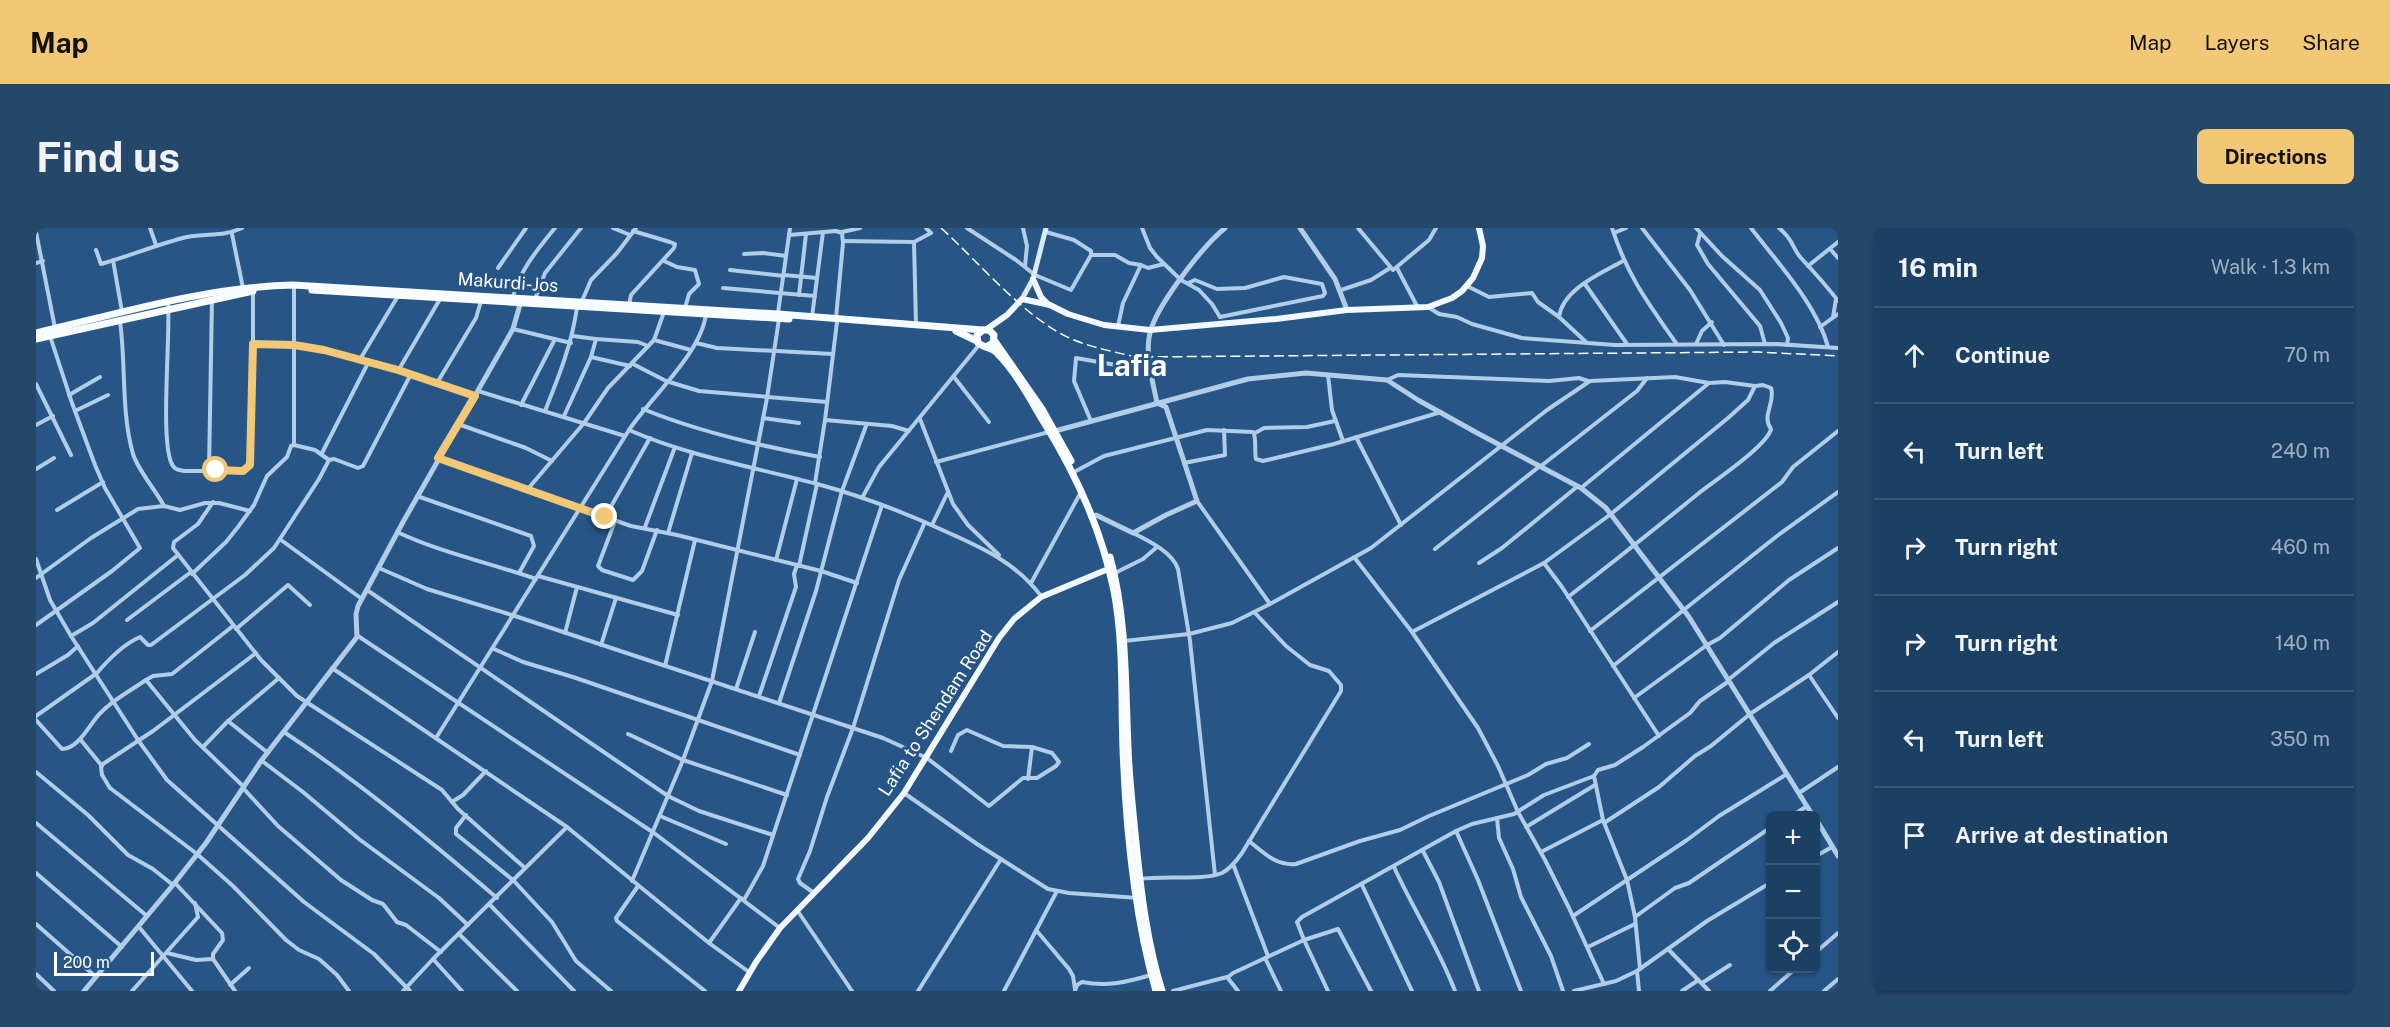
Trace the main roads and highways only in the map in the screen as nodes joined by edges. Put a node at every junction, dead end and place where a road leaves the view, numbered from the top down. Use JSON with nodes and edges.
{"nodes":[{"id":1,"x":1479,"y":228,"type":"edge"},
{"id":2,"x":1046,"y":230,"type":"edge"},
{"id":3,"x":1034,"y":277,"type":"junction"},
{"id":4,"x":1022,"y":299,"type":"junction"},
{"id":5,"x":521,"y":301,"type":"junction"},
{"id":6,"x":579,"y":304,"type":"junction"},
{"id":7,"x":168,"y":305,"type":"junction"},
{"id":8,"x":1050,"y":305,"type":"junction"},
{"id":9,"x":706,"y":312,"type":"junction"},
{"id":10,"x":1007,"y":315,"type":"junction"},
{"id":11,"x":121,"y":316,"type":"junction"},
{"id":12,"x":778,"y":316,"type":"junction"},
{"id":13,"x":836,"y":320,"type":"junction"},
{"id":14,"x":985,"y":330,"type":"junction"},
{"id":15,"x":36,"y":333,"type":"edge"},
{"id":16,"x":994,"y":338,"type":"junction"},
{"id":17,"x":36,"y":339,"type":"edge"},
{"id":18,"x":981,"y":344,"type":"junction"},
{"id":19,"x":1053,"y":432,"type":"junction"},
{"id":20,"x":1113,"y":570,"type":"junction"},
{"id":21,"x":1139,"y":898,"type":"junction"},
{"id":22,"x":740,"y":991,"type":"edge"},
{"id":23,"x":1156,"y":991,"type":"edge"},
{"id":24,"x":1162,"y":991,"type":"edge"}],
"edges":[{"from":1,"to":8,"type":"main road"},
{"from":2,"to":3,"type":"main road"},
{"from":3,"to":4,"type":"main road"},
{"from":3,"to":8,"type":"main road"},
{"from":4,"to":8,"type":"main road"},
{"from":4,"to":10,"type":"main road"},
{"from":5,"to":6,"type":"highway","name":"Makurdi-Jos"},
{"from":5,"to":6,"type":"highway","name":"Makurdi-Jos"},
{"from":5,"to":7,"type":"highway","name":"Makurdi-Jos"},
{"from":5,"to":7,"type":"highway","name":"Makurdi-Jos"},
{"from":6,"to":9,"type":"highway","name":"Makurdi-Jos"},
{"from":6,"to":9,"type":"highway","name":"Makurdi-Jos"},
{"from":7,"to":11,"type":"highway","name":"Makurdi-Jos"},
{"from":9,"to":12,"type":"highway","name":"Makurdi-Jos"},
{"from":10,"to":14,"type":"main road"},
{"from":10,"to":16,"type":"main road"},
{"from":11,"to":15,"type":"highway","name":"Makurdi-Jos"},
{"from":11,"to":17,"type":"highway","name":"Makurdi-Jos"},
{"from":12,"to":13,"type":"highway","name":"Makurdi-Jos"},
{"from":12,"to":13,"type":"highway","name":"Makurdi-Jos"},
{"from":13,"to":14,"type":"highway","name":"Makurdi-Jos"},
{"from":13,"to":18,"type":"highway","name":"Makurdi-Jos"},
{"from":14,"to":16,"type":"highway"},
{"from":14,"to":18,"type":"highway"},
{"from":16,"to":18,"type":"highway"},
{"from":16,"to":19,"type":"highway"},
{"from":18,"to":19,"type":"highway"},
{"from":19,"to":20,"type":"highway"},
{"from":19,"to":20,"type":"highway"},
{"from":20,"to":21,"type":"highway"},
{"from":20,"to":21,"type":"highway"},
{"from":20,"to":22,"type":"main road","name":"Lafia to Shendam Road"},
{"from":21,"to":23,"type":"highway"},
{"from":21,"to":24,"type":"highway"}]}
